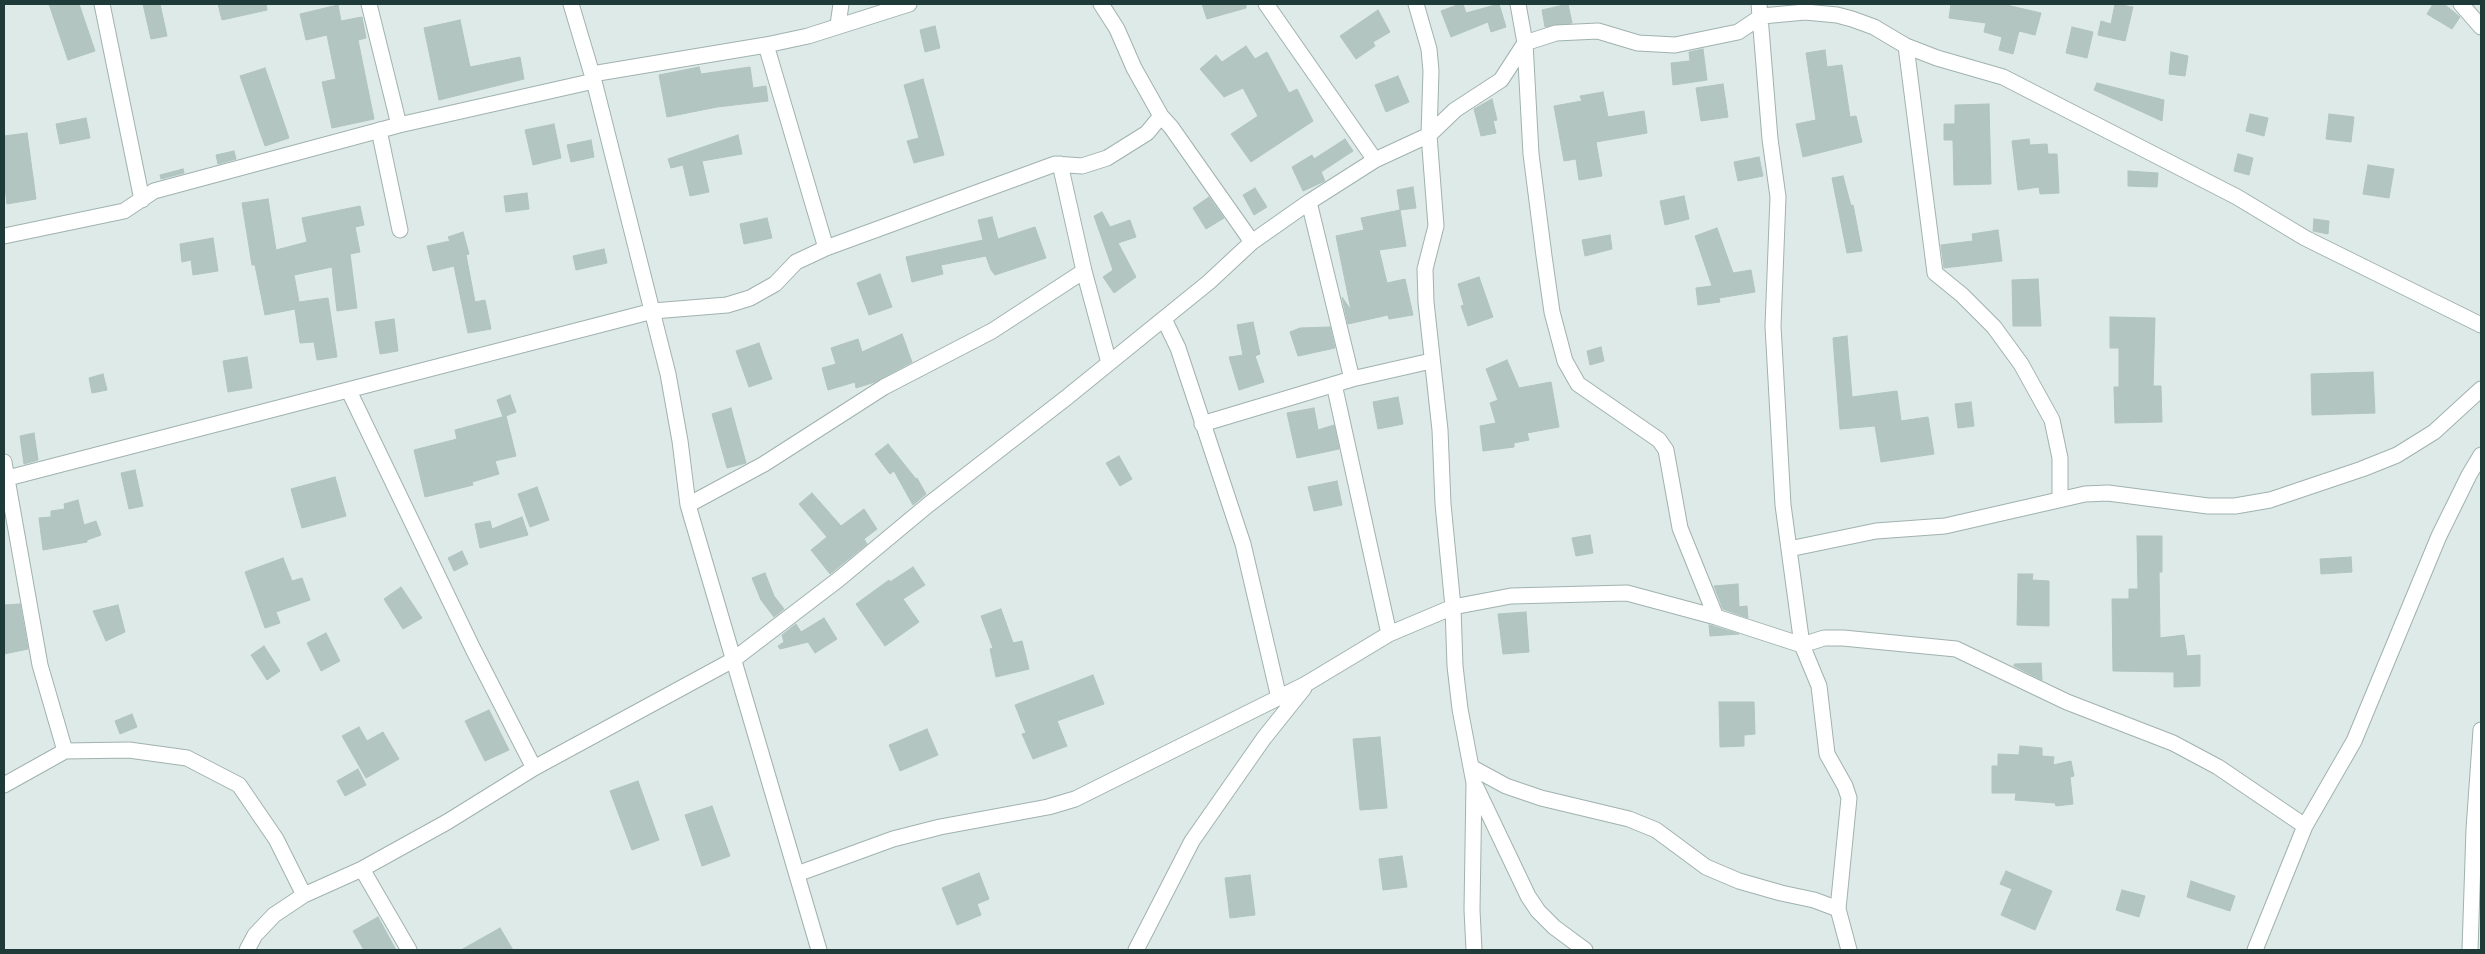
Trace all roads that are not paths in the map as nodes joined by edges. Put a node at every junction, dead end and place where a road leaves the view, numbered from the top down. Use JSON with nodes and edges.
{"nodes":[{"id":1,"x":102,"y":4,"type":"edge"},
{"id":2,"x":369,"y":4,"type":"edge"},
{"id":3,"x":571,"y":4,"type":"edge"},
{"id":4,"x":841,"y":4,"type":"edge"},
{"id":5,"x":909,"y":4,"type":"edge"},
{"id":6,"x":1101,"y":4,"type":"edge"},
{"id":7,"x":1266,"y":4,"type":"edge"},
{"id":8,"x":1416,"y":4,"type":"edge"},
{"id":9,"x":1518,"y":4,"type":"edge"},
{"id":10,"x":2460,"y":4,"type":"edge"},
{"id":11,"x":1759,"y":10,"type":"edge"},
{"id":12,"x":838,"y":25,"type":"junction"},
{"id":13,"x":2481,"y":27,"type":"edge"},
{"id":14,"x":1525,"y":43,"type":"junction"},
{"id":15,"x":766,"y":45,"type":"junction"},
{"id":16,"x":1906,"y":46,"type":"junction"},
{"id":17,"x":593,"y":77,"type":"junction"},
{"id":18,"x":1161,"y":116,"type":"junction"},
{"id":19,"x":399,"y":125,"type":"junction"},
{"id":20,"x":379,"y":130,"type":"junction"},
{"id":21,"x":1429,"y":135,"type":"junction"},
{"id":22,"x":1375,"y":160,"type":"junction"},
{"id":23,"x":1060,"y":164,"type":"junction"},
{"id":24,"x":142,"y":200,"type":"junction"},
{"id":25,"x":1309,"y":202,"type":"junction"},
{"id":26,"x":400,"y":230,"type":"dead end"},
{"id":27,"x":4,"y":236,"type":"edge"},
{"id":28,"x":1252,"y":242,"type":"junction"},
{"id":29,"x":826,"y":248,"type":"junction"},
{"id":30,"x":1084,"y":271,"type":"junction"},
{"id":31,"x":653,"y":311,"type":"junction"},
{"id":32,"x":1164,"y":319,"type":"junction"},
{"id":33,"x":2481,"y":325,"type":"edge"},
{"id":34,"x":1431,"y":361,"type":"junction"},
{"id":35,"x":1109,"y":363,"type":"junction"},
{"id":36,"x":1352,"y":379,"type":"junction"},
{"id":37,"x":1334,"y":384,"type":"junction"},
{"id":38,"x":2481,"y":389,"type":"edge"},
{"id":39,"x":349,"y":391,"type":"junction"},
{"id":40,"x":1202,"y":424,"type":"junction"},
{"id":41,"x":2481,"y":455,"type":"edge"},
{"id":42,"x":4,"y":462,"type":"edge"},
{"id":43,"x":5,"y":479,"type":"edge"},
{"id":44,"x":2060,"y":498,"type":"junction"},
{"id":45,"x":688,"y":506,"type":"junction"},
{"id":46,"x":1789,"y":549,"type":"junction"},
{"id":47,"x":1453,"y":607,"type":"junction"},
{"id":48,"x":1716,"y":617,"type":"junction"},
{"id":49,"x":1389,"y":634,"type":"junction"},
{"id":50,"x":1802,"y":645,"type":"junction"},
{"id":51,"x":733,"y":660,"type":"junction"},
{"id":52,"x":1306,"y":684,"type":"junction"},
{"id":53,"x":1279,"y":698,"type":"junction"},
{"id":54,"x":2481,"y":730,"type":"edge"},
{"id":55,"x":65,"y":751,"type":"junction"},
{"id":56,"x":534,"y":768,"type":"junction"},
{"id":57,"x":1471,"y":768,"type":"junction"},
{"id":58,"x":1474,"y":783,"type":"junction"},
{"id":59,"x":4,"y":786,"type":"edge"},
{"id":60,"x":2305,"y":826,"type":"junction"},
{"id":61,"x":362,"y":869,"type":"junction"},
{"id":62,"x":797,"y":874,"type":"junction"},
{"id":63,"x":304,"y":895,"type":"junction"},
{"id":64,"x":1838,"y":909,"type":"junction"},
{"id":65,"x":247,"y":950,"type":"edge"},
{"id":66,"x":409,"y":950,"type":"edge"},
{"id":67,"x":819,"y":950,"type":"edge"},
{"id":68,"x":1136,"y":950,"type":"edge"},
{"id":69,"x":1474,"y":950,"type":"edge"},
{"id":70,"x":1585,"y":950,"type":"edge"},
{"id":71,"x":1849,"y":950,"type":"edge"},
{"id":72,"x":2255,"y":950,"type":"edge"},
{"id":73,"x":2470,"y":950,"type":"edge"}],
"edges":[{"from":1,"to":24,"type":"street"},
{"from":2,"to":19,"type":"street"},
{"from":3,"to":17,"type":"street"},
{"from":4,"to":12,"type":"street"},
{"from":5,"to":12,"type":"street"},
{"from":6,"to":18,"type":"street"},
{"from":7,"to":22,"type":"street"},
{"from":8,"to":21,"type":"street"},
{"from":9,"to":14,"type":"street"},
{"from":10,"to":13,"type":"street"},
{"from":11,"to":14,"type":"street"},
{"from":11,"to":16,"type":"street"},
{"from":11,"to":46,"type":"street"},
{"from":12,"to":15,"type":"street"},
{"from":14,"to":21,"type":"street"},
{"from":14,"to":48,"type":"street"},
{"from":15,"to":17,"type":"street"},
{"from":15,"to":29,"type":"street"},
{"from":16,"to":33,"type":"street"},
{"from":16,"to":44,"type":"street"},
{"from":17,"to":19,"type":"street"},
{"from":17,"to":31,"type":"street"},
{"from":18,"to":23,"type":"street"},
{"from":18,"to":28,"type":"street"},
{"from":19,"to":20,"type":"street"},
{"from":20,"to":24,"type":"street"},
{"from":20,"to":26,"type":"street"},
{"from":21,"to":22,"type":"street"},
{"from":21,"to":34,"type":"street"},
{"from":22,"to":25,"type":"street"},
{"from":23,"to":29,"type":"street"},
{"from":23,"to":30,"type":"street"},
{"from":24,"to":27,"type":"street"},
{"from":25,"to":28,"type":"street"},
{"from":25,"to":36,"type":"street"},
{"from":28,"to":32,"type":"street"},
{"from":29,"to":31,"type":"street"},
{"from":30,"to":35,"type":"street"},
{"from":30,"to":45,"type":"street"},
{"from":31,"to":39,"type":"street"},
{"from":31,"to":45,"type":"street"},
{"from":32,"to":35,"type":"street"},
{"from":32,"to":40,"type":"street"},
{"from":34,"to":36,"type":"street"},
{"from":34,"to":47,"type":"street"},
{"from":35,"to":51,"type":"street"},
{"from":36,"to":37,"type":"street"},
{"from":37,"to":40,"type":"street"},
{"from":37,"to":49,"type":"street"},
{"from":38,"to":44,"type":"street"},
{"from":39,"to":43,"type":"street"},
{"from":39,"to":56,"type":"street"},
{"from":40,"to":53,"type":"street"},
{"from":41,"to":60,"type":"street"},
{"from":42,"to":43,"type":"street"},
{"from":43,"to":55,"type":"street"},
{"from":44,"to":46,"type":"street"},
{"from":45,"to":51,"type":"street"},
{"from":46,"to":50,"type":"street"},
{"from":47,"to":48,"type":"street"},
{"from":47,"to":49,"type":"street"},
{"from":47,"to":57,"type":"street"},
{"from":48,"to":50,"type":"street"},
{"from":49,"to":52,"type":"street"},
{"from":50,"to":60,"type":"street"},
{"from":50,"to":64,"type":"street"},
{"from":51,"to":56,"type":"street"},
{"from":51,"to":62,"type":"street"},
{"from":52,"to":53,"type":"street"},
{"from":52,"to":68,"type":"street"},
{"from":53,"to":62,"type":"street"},
{"from":54,"to":73,"type":"street"},
{"from":55,"to":59,"type":"street"},
{"from":55,"to":63,"type":"street"},
{"from":56,"to":61,"type":"street"},
{"from":57,"to":58,"type":"street"},
{"from":57,"to":64,"type":"street"},
{"from":58,"to":69,"type":"street"},
{"from":58,"to":70,"type":"street"},
{"from":60,"to":72,"type":"street"},
{"from":61,"to":63,"type":"street"},
{"from":61,"to":66,"type":"street"},
{"from":62,"to":67,"type":"street"},
{"from":63,"to":65,"type":"street"},
{"from":64,"to":71,"type":"street"}]}
